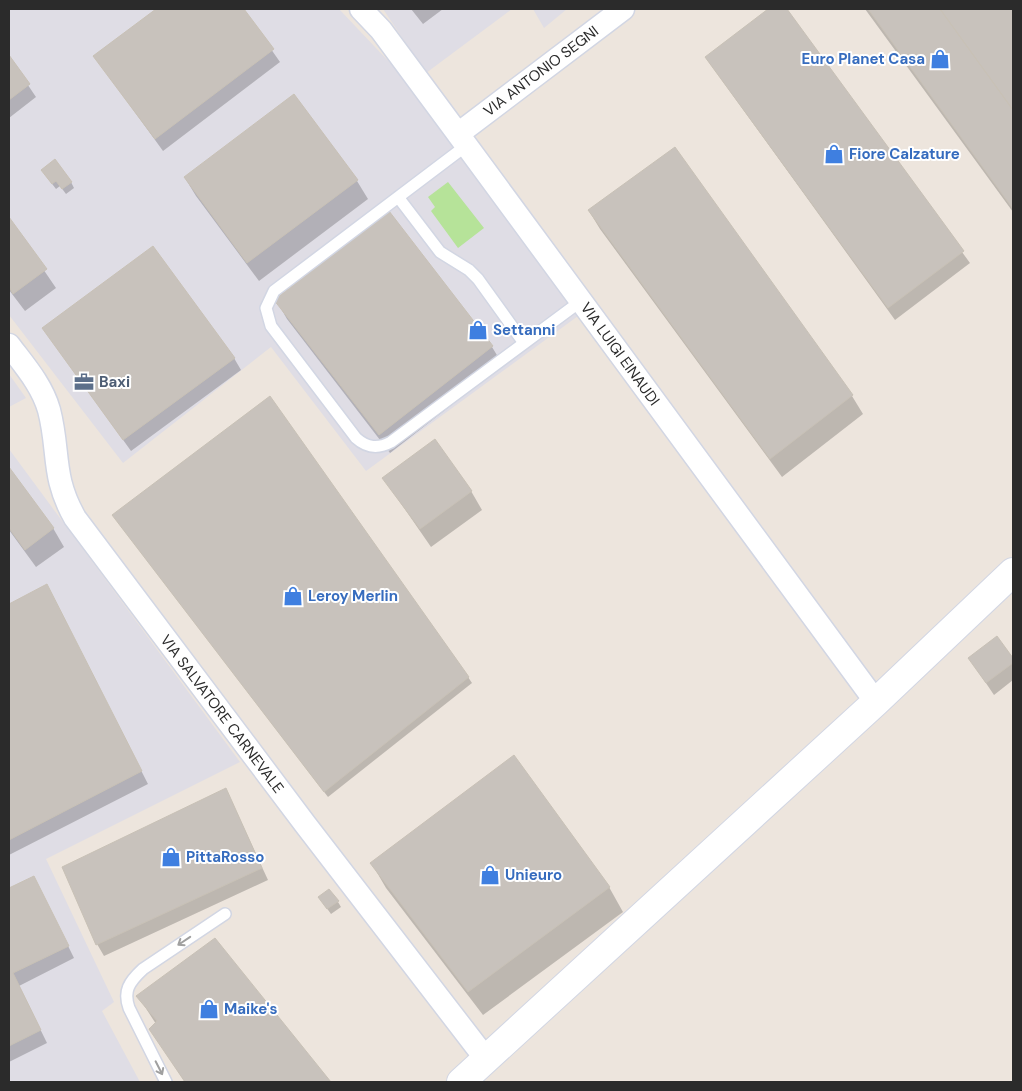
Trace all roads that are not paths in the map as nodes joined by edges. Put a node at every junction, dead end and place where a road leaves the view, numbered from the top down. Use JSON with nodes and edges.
{"nodes":[{"id":1,"x":361,"y":9,"type":"edge"},
{"id":2,"x":623,"y":9,"type":"edge"},
{"id":3,"x":463,"y":139,"type":"junction"},
{"id":4,"x":398,"y":197,"type":"junction"},
{"id":5,"x":581,"y":301,"type":"junction"},
{"id":6,"x":524,"y":343,"type":"junction"},
{"id":7,"x":9,"y":345,"type":"edge"},
{"id":8,"x":1013,"y":572,"type":"edge"},
{"id":9,"x":876,"y":702,"type":"junction"},
{"id":10,"x":225,"y":914,"type":"dead end"},
{"id":11,"x":486,"y":1059,"type":"junction"},
{"id":12,"x":166,"y":1082,"type":"edge"},
{"id":13,"x":461,"y":1082,"type":"edge"}],
"edges":[{"from":1,"to":3,"type":"street","name":"VIA LUIGI EINAUDI"},
{"from":2,"to":3,"type":"street","name":"VIA ANTONIO SEGNI"},
{"from":3,"to":4,"type":"lane"},
{"from":3,"to":5,"type":"street","name":"VIA LUIGI EINAUDI"},
{"from":4,"to":6,"type":"lane"},
{"from":4,"to":6,"type":"lane"},
{"from":5,"to":6,"type":"lane"},
{"from":5,"to":9,"type":"street","name":"VIA LUIGI EINAUDI"},
{"from":7,"to":11,"type":"street","name":"VIA SALVATORE CARNEVALE"},
{"from":8,"to":9,"type":"street"},
{"from":9,"to":11,"type":"street"},
{"from":10,"to":12,"type":"lane","one_way":true},
{"from":11,"to":13,"type":"street"}]}
